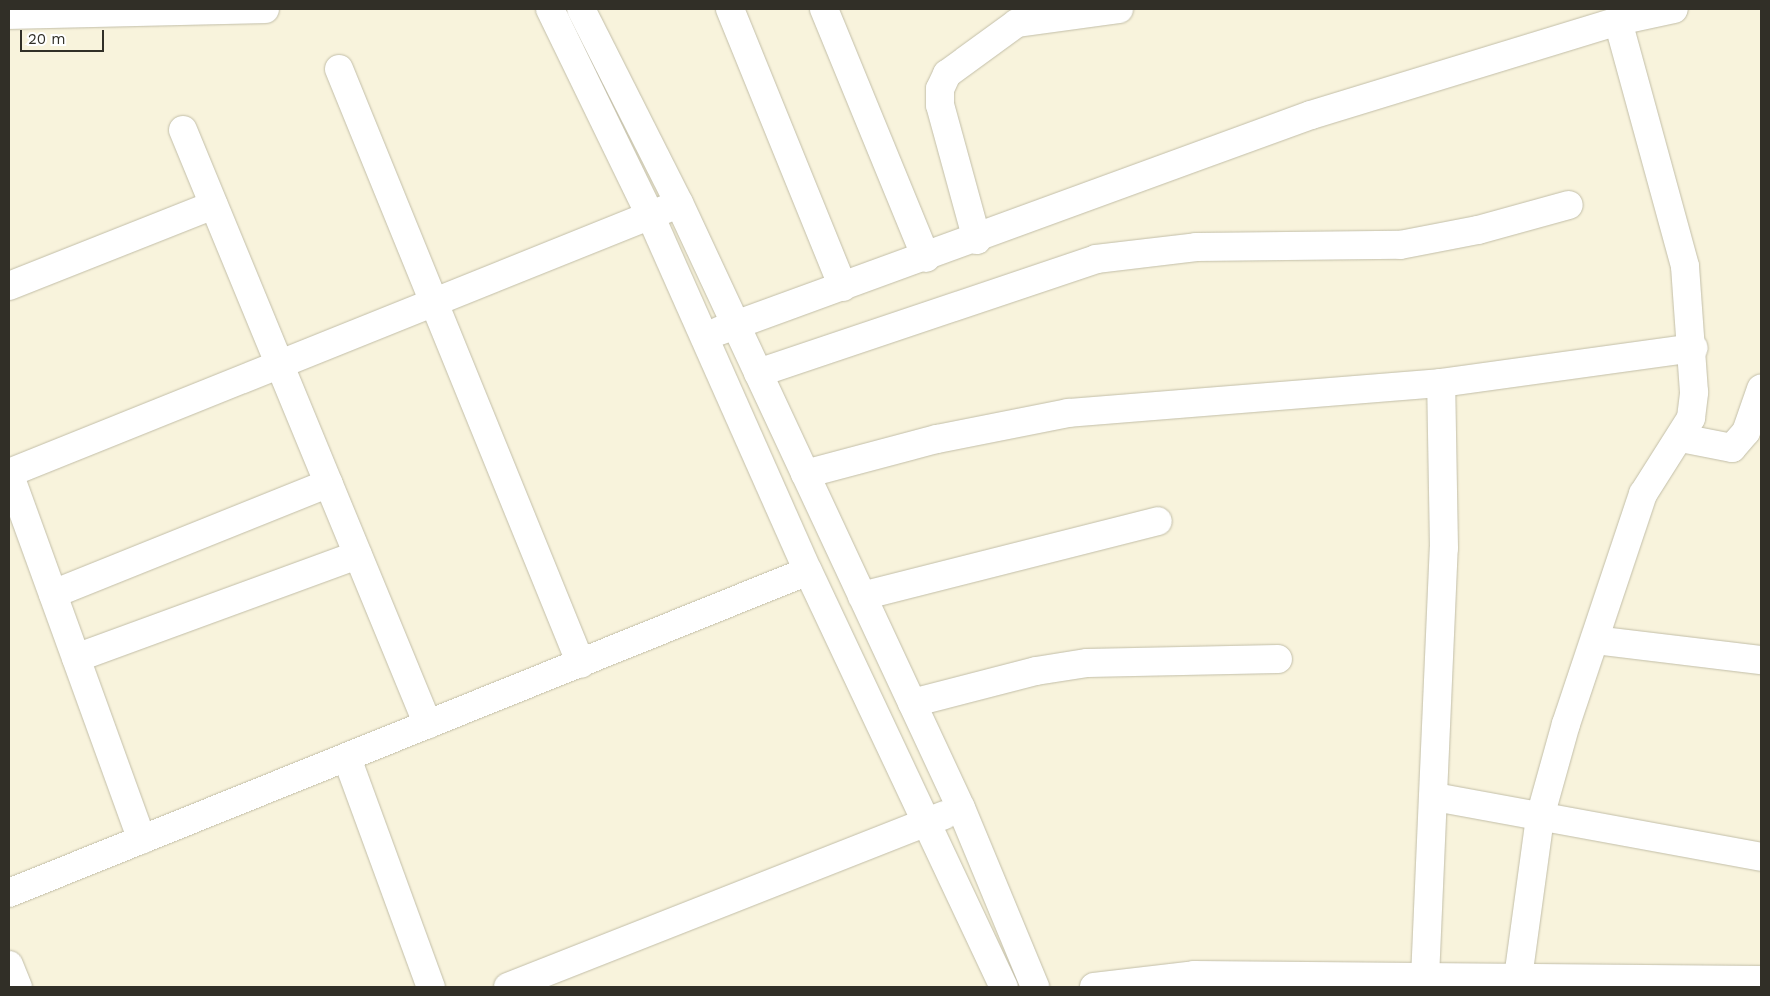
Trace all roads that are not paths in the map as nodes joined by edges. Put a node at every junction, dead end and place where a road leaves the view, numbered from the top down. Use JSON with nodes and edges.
{"nodes":[{"id":1,"x":265,"y":9,"type":"edge"},
{"id":2,"x":550,"y":9,"type":"edge"},
{"id":3,"x":581,"y":9,"type":"edge"},
{"id":4,"x":730,"y":9,"type":"edge"},
{"id":5,"x":824,"y":9,"type":"edge"},
{"id":6,"x":1674,"y":9,"type":"edge"},
{"id":7,"x":1103,"y":10,"type":"edge"},
{"id":8,"x":9,"y":15,"type":"edge"},
{"id":9,"x":1618,"y":21,"type":"junction"},
{"id":10,"x":339,"y":69,"type":"dead end"},
{"id":11,"x":183,"y":130,"type":"dead end"},
{"id":12,"x":679,"y":203,"type":"junction"},
{"id":13,"x":214,"y":205,"type":"junction"},
{"id":14,"x":1569,"y":205,"type":"dead end"},
{"id":15,"x":650,"y":215,"type":"junction"},
{"id":16,"x":977,"y":240,"type":"junction"},
{"id":17,"x":926,"y":258,"type":"junction"},
{"id":18,"x":9,"y":286,"type":"edge"},
{"id":19,"x":843,"y":287,"type":"junction"},
{"id":20,"x":433,"y":301,"type":"junction"},
{"id":21,"x":735,"y":325,"type":"junction"},
{"id":22,"x":704,"y":337,"type":"junction"},
{"id":23,"x":1694,"y":348,"type":"junction"},
{"id":24,"x":279,"y":364,"type":"junction"},
{"id":25,"x":758,"y":373,"type":"junction"},
{"id":26,"x":1441,"y":383,"type":"junction"},
{"id":27,"x":1761,"y":389,"type":"edge"},
{"id":28,"x":1681,"y":438,"type":"junction"},
{"id":29,"x":9,"y":473,"type":"edge"},
{"id":30,"x":805,"y":474,"type":"junction"},
{"id":31,"x":328,"y":483,"type":"junction"},
{"id":32,"x":1158,"y":521,"type":"dead end"},
{"id":33,"x":358,"y":555,"type":"junction"},
{"id":34,"x":808,"y":571,"type":"junction"},
{"id":35,"x":52,"y":594,"type":"junction"},
{"id":36,"x":862,"y":596,"type":"junction"},
{"id":37,"x":1595,"y":640,"type":"junction"},
{"id":38,"x":76,"y":658,"type":"junction"},
{"id":39,"x":1278,"y":659,"type":"dead end"},
{"id":40,"x":1761,"y":660,"type":"edge"},
{"id":41,"x":581,"y":664,"type":"junction"},
{"id":42,"x":912,"y":703,"type":"junction"},
{"id":43,"x":428,"y":725,"type":"junction"},
{"id":44,"x":346,"y":758,"type":"junction"},
{"id":45,"x":1435,"y":797,"type":"junction"},
{"id":46,"x":961,"y":808,"type":"junction"},
{"id":47,"x":1540,"y":818,"type":"junction"},
{"id":48,"x":928,"y":822,"type":"junction"},
{"id":49,"x":142,"y":840,"type":"junction"},
{"id":50,"x":1761,"y":857,"type":"edge"},
{"id":51,"x":9,"y":893,"type":"edge"},
{"id":52,"x":9,"y":965,"type":"edge"},
{"id":53,"x":1425,"y":978,"type":"junction"},
{"id":54,"x":1518,"y":978,"type":"junction"},
{"id":55,"x":1382,"y":982,"type":"edge"},
{"id":56,"x":1760,"y":982,"type":"edge"},
{"id":57,"x":1489,"y":983,"type":"edge"},
{"id":58,"x":18,"y":987,"type":"edge"},
{"id":59,"x":431,"y":987,"type":"edge"},
{"id":60,"x":508,"y":987,"type":"edge"},
{"id":61,"x":1004,"y":987,"type":"edge"},
{"id":62,"x":1035,"y":987,"type":"edge"},
{"id":63,"x":1094,"y":987,"type":"edge"}],
"edges":[{"from":1,"to":8,"type":"street"},
{"from":2,"to":15,"type":"street"},
{"from":3,"to":12,"type":"street"},
{"from":4,"to":19,"type":"street"},
{"from":5,"to":17,"type":"street"},
{"from":6,"to":9,"type":"street"},
{"from":7,"to":16,"type":"street"},
{"from":9,"to":16,"type":"street"},
{"from":9,"to":23,"type":"street"},
{"from":10,"to":20,"type":"street"},
{"from":11,"to":13,"type":"street"},
{"from":12,"to":15,"type":"street"},
{"from":12,"to":21,"type":"street"},
{"from":13,"to":18,"type":"street"},
{"from":13,"to":24,"type":"street"},
{"from":14,"to":25,"type":"street"},
{"from":15,"to":20,"type":"street"},
{"from":15,"to":22,"type":"street"},
{"from":16,"to":17,"type":"street"},
{"from":17,"to":19,"type":"street"},
{"from":19,"to":21,"type":"street"},
{"from":20,"to":24,"type":"street"},
{"from":20,"to":41,"type":"street"},
{"from":21,"to":22,"type":"street"},
{"from":21,"to":25,"type":"street"},
{"from":22,"to":34,"type":"street"},
{"from":23,"to":26,"type":"street"},
{"from":23,"to":28,"type":"street"},
{"from":24,"to":29,"type":"street"},
{"from":24,"to":31,"type":"street"},
{"from":25,"to":30,"type":"street"},
{"from":26,"to":30,"type":"street"},
{"from":26,"to":45,"type":"street"},
{"from":27,"to":28,"type":"street"},
{"from":28,"to":37,"type":"street"},
{"from":29,"to":35,"type":"street"},
{"from":30,"to":36,"type":"street"},
{"from":31,"to":33,"type":"street"},
{"from":31,"to":35,"type":"street"},
{"from":32,"to":36,"type":"street"},
{"from":33,"to":38,"type":"street"},
{"from":33,"to":43,"type":"street"},
{"from":34,"to":41,"type":"street"},
{"from":34,"to":48,"type":"street"},
{"from":35,"to":38,"type":"street"},
{"from":36,"to":42,"type":"street"},
{"from":37,"to":40,"type":"street"},
{"from":37,"to":47,"type":"street"},
{"from":38,"to":49,"type":"street"},
{"from":39,"to":42,"type":"street"},
{"from":41,"to":43,"type":"street"},
{"from":42,"to":46,"type":"street"},
{"from":43,"to":44,"type":"street"},
{"from":44,"to":49,"type":"street"},
{"from":44,"to":59,"type":"street"},
{"from":45,"to":47,"type":"street"},
{"from":45,"to":53,"type":"street"},
{"from":46,"to":48,"type":"street"},
{"from":46,"to":62,"type":"street"},
{"from":47,"to":50,"type":"street"},
{"from":47,"to":54,"type":"street"},
{"from":48,"to":60,"type":"street"},
{"from":48,"to":61,"type":"street"},
{"from":49,"to":51,"type":"street"},
{"from":52,"to":58,"type":"street"},
{"from":53,"to":55,"type":"street"},
{"from":53,"to":57,"type":"street"},
{"from":54,"to":56,"type":"street"},
{"from":54,"to":57,"type":"street"},
{"from":55,"to":63,"type":"street"}]}
